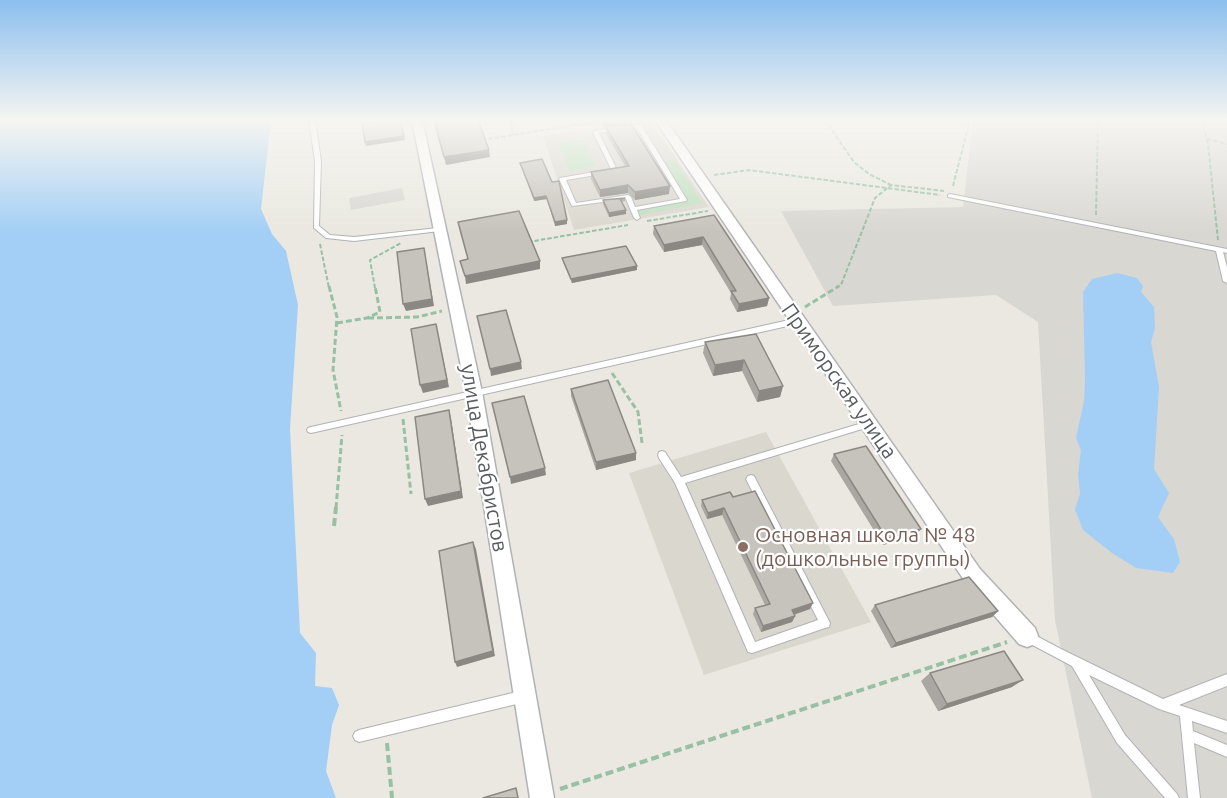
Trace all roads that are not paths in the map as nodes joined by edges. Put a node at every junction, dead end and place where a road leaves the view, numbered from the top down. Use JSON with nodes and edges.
{"nodes":[{"id":1,"x":317,"y":157,"type":"edge"},
{"id":2,"x":424,"y":157,"type":"edge"},
{"id":3,"x":608,"y":157,"type":"edge"},
{"id":4,"x":658,"y":157,"type":"edge"},
{"id":5,"x":684,"y":157,"type":"edge"},
{"id":6,"x":952,"y":195,"type":"road end"},
{"id":7,"x":633,"y":209,"type":"junction"},
{"id":8,"x":637,"y":218,"type":"dead end"},
{"id":9,"x":438,"y":230,"type":"junction"},
{"id":10,"x":1223,"y":250,"type":"edge"},
{"id":11,"x":1227,"y":280,"type":"edge"},
{"id":12,"x":795,"y":317,"type":"junction"},
{"id":13,"x":474,"y":392,"type":"junction"},
{"id":14,"x":869,"y":424,"type":"junction"},
{"id":15,"x":311,"y":430,"type":"dead end"},
{"id":16,"x":662,"y":455,"type":"dead end"},
{"id":17,"x":751,"y":479,"type":"dead end"},
{"id":18,"x":679,"y":481,"type":"junction"},
{"id":19,"x":1027,"y":636,"type":"joint"},
{"id":20,"x":1076,"y":663,"type":"junction"},
{"id":21,"x":1227,"y":680,"type":"edge"},
{"id":22,"x":525,"y":696,"type":"junction"},
{"id":23,"x":1163,"y":705,"type":"junction"},
{"id":24,"x":1185,"y":713,"type":"junction"},
{"id":25,"x":1227,"y":727,"type":"edge"},
{"id":26,"x":1188,"y":735,"type":"junction"},
{"id":27,"x":359,"y":736,"type":"dead end"},
{"id":28,"x":1227,"y":751,"type":"edge"},
{"id":29,"x":542,"y":796,"type":"edge"},
{"id":30,"x":1173,"y":798,"type":"edge"},
{"id":31,"x":1194,"y":798,"type":"edge"}],
"edges":[{"from":1,"to":9,"type":"lane"},
{"from":2,"to":9,"type":"street","name":"улица Декабристов"},
{"from":3,"to":7,"type":"lane"},
{"from":4,"to":7,"type":"lane"},
{"from":5,"to":12,"type":"street","name":"Приморская улица"},
{"from":6,"to":10,"type":"lane"},
{"from":7,"to":8,"type":"lane"},
{"from":9,"to":13,"type":"street","name":"улица Декабристов"},
{"from":10,"to":11,"type":"lane"},
{"from":12,"to":13,"type":"lane"},
{"from":12,"to":14,"type":"street","name":"Приморская улица"},
{"from":13,"to":15,"type":"lane"},
{"from":13,"to":22,"type":"street","name":"улица Декабристов"},
{"from":14,"to":18,"type":"lane"},
{"from":14,"to":19,"type":"street","name":"Приморская улица"},
{"from":16,"to":18,"type":"lane"},
{"from":17,"to":18,"type":"lane"},
{"from":19,"to":20,"type":"lane"},
{"from":20,"to":23,"type":"lane"},
{"from":20,"to":30,"type":"lane"},
{"from":21,"to":23,"type":"lane"},
{"from":22,"to":27,"type":"lane"},
{"from":22,"to":29,"type":"street","name":"улица Декабристов"},
{"from":23,"to":24,"type":"lane"},
{"from":24,"to":25,"type":"lane"},
{"from":24,"to":26,"type":"lane"},
{"from":26,"to":28,"type":"lane"},
{"from":26,"to":31,"type":"lane"}]}
